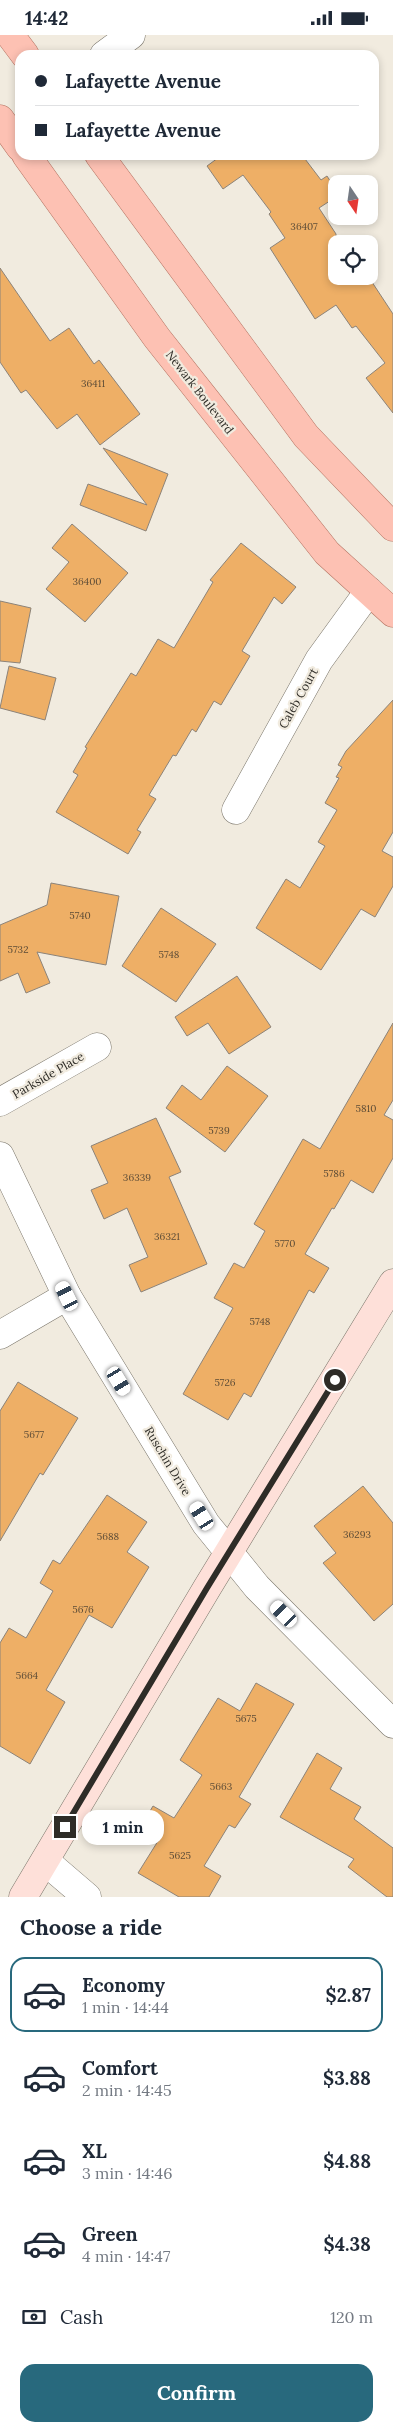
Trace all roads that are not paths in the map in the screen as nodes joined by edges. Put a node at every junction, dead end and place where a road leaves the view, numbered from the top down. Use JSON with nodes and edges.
{"nodes":[{"id":1,"x":10,"y":35,"type":"edge"},
{"id":2,"x":131,"y":35,"type":"edge"},
{"id":3,"x":21,"y":50,"type":"edge"},
{"id":4,"x":111,"y":50,"type":"edge"},
{"id":5,"x":30,"y":160,"type":"edge"},
{"id":6,"x":103,"y":160,"type":"edge"},
{"id":7,"x":393,"y":527,"type":"edge"},
{"id":8,"x":369,"y":591,"type":"junction"},
{"id":9,"x":393,"y":613,"type":"edge"},
{"id":10,"x":236,"y":810,"type":"dead end"},
{"id":11,"x":97,"y":1047,"type":"dead end"},
{"id":12,"x":0,"y":1102,"type":"edge"},
{"id":13,"x":0,"y":1156,"type":"edge"},
{"id":14,"x":393,"y":1283,"type":"edge"},
{"id":15,"x":67,"y":1296,"type":"junction"},
{"id":16,"x":0,"y":1335,"type":"edge"},
{"id":17,"x":229,"y":1553,"type":"junction"},
{"id":18,"x":393,"y":1724,"type":"edge"},
{"id":19,"x":45,"y":1861,"type":"junction"},
{"id":20,"x":23,"y":1897,"type":"edge"},
{"id":21,"x":88,"y":1897,"type":"edge"}],
"edges":[{"from":1,"to":3,"type":"main road"},
{"from":2,"to":4,"type":"street"},
{"from":5,"to":8,"type":"main road","name":"Newark Boulevard"},
{"from":6,"to":7,"type":"main road"},
{"from":8,"to":9,"type":"main road","name":"Newark Boulevard"},
{"from":8,"to":10,"type":"street","name":"Caleb Court"},
{"from":11,"to":12,"type":"street","name":"Parkside Place"},
{"from":13,"to":15,"type":"street","name":"Ruschin Drive"},
{"from":14,"to":17,"type":"street"},
{"from":15,"to":16,"type":"street"},
{"from":15,"to":17,"type":"street","name":"Ruschin Drive"},
{"from":17,"to":18,"type":"street","name":"Ruschin Drive"},
{"from":17,"to":19,"type":"street"},
{"from":19,"to":20,"type":"street"},
{"from":19,"to":21,"type":"street"}]}
